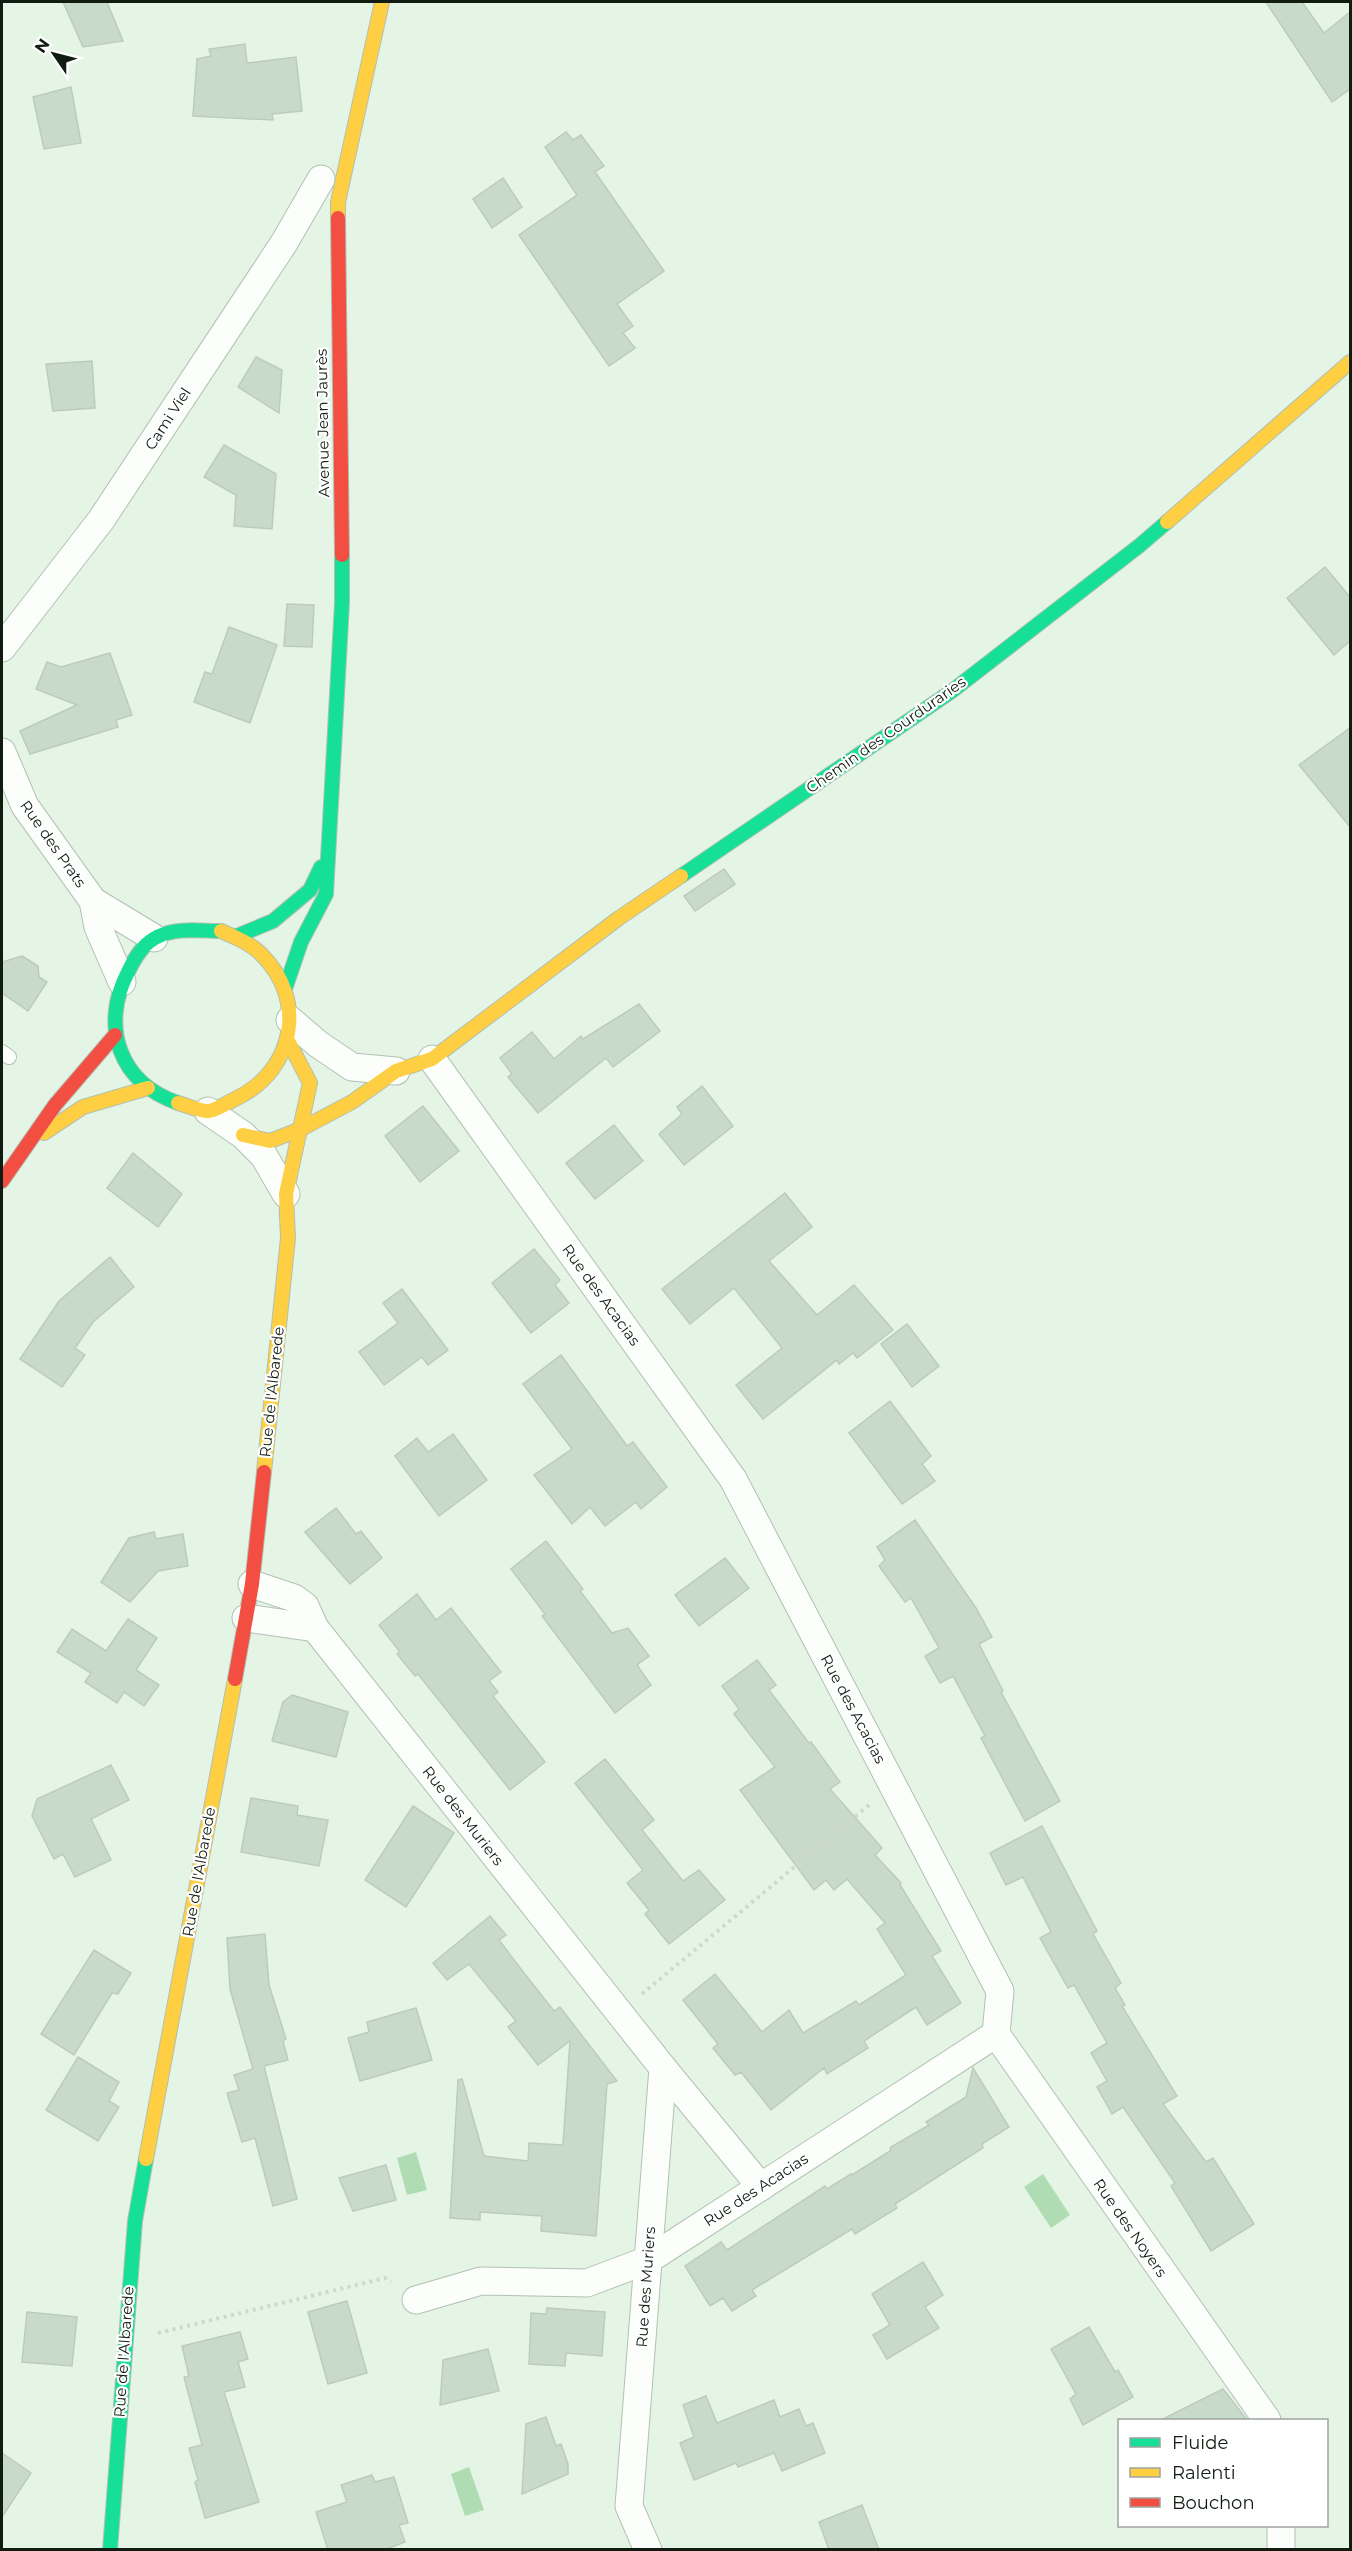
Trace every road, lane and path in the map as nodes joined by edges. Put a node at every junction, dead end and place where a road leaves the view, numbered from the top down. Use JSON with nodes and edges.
{"nodes":[{"id":1,"x":382,"y":2,"type":"edge"},
{"id":2,"x":321,"y":179,"type":"dead end"},
{"id":3,"x":1350,"y":362,"type":"edge"},
{"id":4,"x":2,"y":648,"type":"edge"},
{"id":5,"x":2,"y":752,"type":"edge"},
{"id":6,"x":330,"y":849,"type":"junction"},
{"id":7,"x":93,"y":901,"type":"junction"},
{"id":8,"x":237,"y":936,"type":"junction"},
{"id":9,"x":154,"y":938,"type":"junction"},
{"id":10,"x":122,"y":982,"type":"junction"},
{"id":11,"x":285,"y":989,"type":"junction"},
{"id":12,"x":289,"y":1029,"type":"junction"},
{"id":13,"x":115,"y":1035,"type":"junction"},
{"id":14,"x":432,"y":1059,"type":"junction"},
{"id":15,"x":396,"y":1071,"type":"junction"},
{"id":16,"x":148,"y":1088,"type":"junction"},
{"id":17,"x":208,"y":1111,"type":"junction"},
{"id":18,"x":301,"y":1129,"type":"junction"},
{"id":19,"x":243,"y":1135,"type":"junction"},
{"id":20,"x":25,"y":1146,"type":"junction"},
{"id":21,"x":2,"y":1181,"type":"edge"},
{"id":22,"x":286,"y":1194,"type":"junction"},
{"id":23,"x":252,"y":1584,"type":"junction"},
{"id":24,"x":246,"y":1618,"type":"junction"},
{"id":25,"x":315,"y":1628,"type":"junction"},
{"id":26,"x":893,"y":1785,"type":"junction"},
{"id":27,"x":619,"y":2012,"type":"junction"},
{"id":28,"x":996,"y":2034,"type":"junction"},
{"id":29,"x":663,"y":2068,"type":"junction"},
{"id":30,"x":761,"y":2187,"type":"junction"},
{"id":31,"x":648,"y":2260,"type":"junction"},
{"id":32,"x":416,"y":2300,"type":"joint"},
{"id":33,"x":125,"y":2341,"type":"junction"},
{"id":34,"x":1266,"y":2419,"type":"edge"},
{"id":35,"x":1281,"y":2527,"type":"edge"},
{"id":36,"x":110,"y":2550,"type":"edge"},
{"id":37,"x":648,"y":2550,"type":"edge"},
{"id":38,"x":1281,"y":2550,"type":"edge"}],
"edges":[{"from":1,"to":6,"type":"street","name":"Avenue Jean Jaurès"},
{"from":2,"to":4,"type":"street","name":"Cami Viel"},
{"from":3,"to":14,"type":"street","name":"Chemin des Courduraries"},
{"from":5,"to":7,"type":"street","name":"Rue des Prats"},
{"from":6,"to":8,"type":"street","name":"Avenue Jean Jaurès"},
{"from":6,"to":11,"type":"street","name":"Avenue Jean Jaurès"},
{"from":7,"to":9,"type":"street","name":"Rue des Prats"},
{"from":7,"to":10,"type":"street","name":"Rue des Prats"},
{"from":8,"to":9,"type":"street"},
{"from":8,"to":11,"type":"street"},
{"from":9,"to":10,"type":"street"},
{"from":10,"to":13,"type":"street"},
{"from":11,"to":12,"type":"street"},
{"from":12,"to":15,"type":"street","name":"Chemin des Courduraries"},
{"from":12,"to":17,"type":"street"},
{"from":12,"to":18,"type":"street","name":"Rue de l'Albarede"},
{"from":13,"to":16,"type":"street"},
{"from":13,"to":20,"type":"street"},
{"from":14,"to":15,"type":"street","name":"Chemin des Courduraries"},
{"from":14,"to":26,"type":"street","name":"Rue des Acacias"},
{"from":15,"to":18,"type":"street","name":"Chemin des Courduraries"},
{"from":16,"to":17,"type":"street"},
{"from":16,"to":20,"type":"street"},
{"from":17,"to":19,"type":"street","name":"Rue de l'Albarede"},
{"from":18,"to":19,"type":"street","name":"Chemin des Courduraries"},
{"from":18,"to":22,"type":"street","name":"Rue de l'Albarede"},
{"from":19,"to":22,"type":"street","name":"Rue de l'Albarede"},
{"from":20,"to":21,"type":"street"},
{"from":22,"to":23,"type":"street","name":"Rue de l'Albarede"},
{"from":23,"to":24,"type":"street","name":"Rue de l'Albarede"},
{"from":23,"to":25,"type":"street","name":"Rue des Muriers"},
{"from":24,"to":25,"type":"street"},
{"from":24,"to":33,"type":"street","name":"Rue de l'Albarede"},
{"from":25,"to":27,"type":"street","name":"Rue des Muriers"},
{"from":26,"to":27,"type":"path"},
{"from":26,"to":28,"type":"street","name":"Rue des Acacias"},
{"from":27,"to":29,"type":"street","name":"Rue des Muriers"},
{"from":28,"to":30,"type":"street","name":"Rue des Acacias"},
{"from":28,"to":34,"type":"street","name":"Rue des Noyers"},
{"from":29,"to":30,"type":"street","name":"Rue des Muriers"},
{"from":29,"to":31,"type":"street","name":"Rue des Muriers"},
{"from":30,"to":31,"type":"street","name":"Rue des Acacias"},
{"from":31,"to":32,"type":"street","name":"Rue des Acacias"},
{"from":31,"to":37,"type":"street","name":"Rue des Muriers"},
{"from":32,"to":33,"type":"path"},
{"from":33,"to":36,"type":"street","name":"Rue de l'Albarede"},
{"from":35,"to":38,"type":"street"}]}
